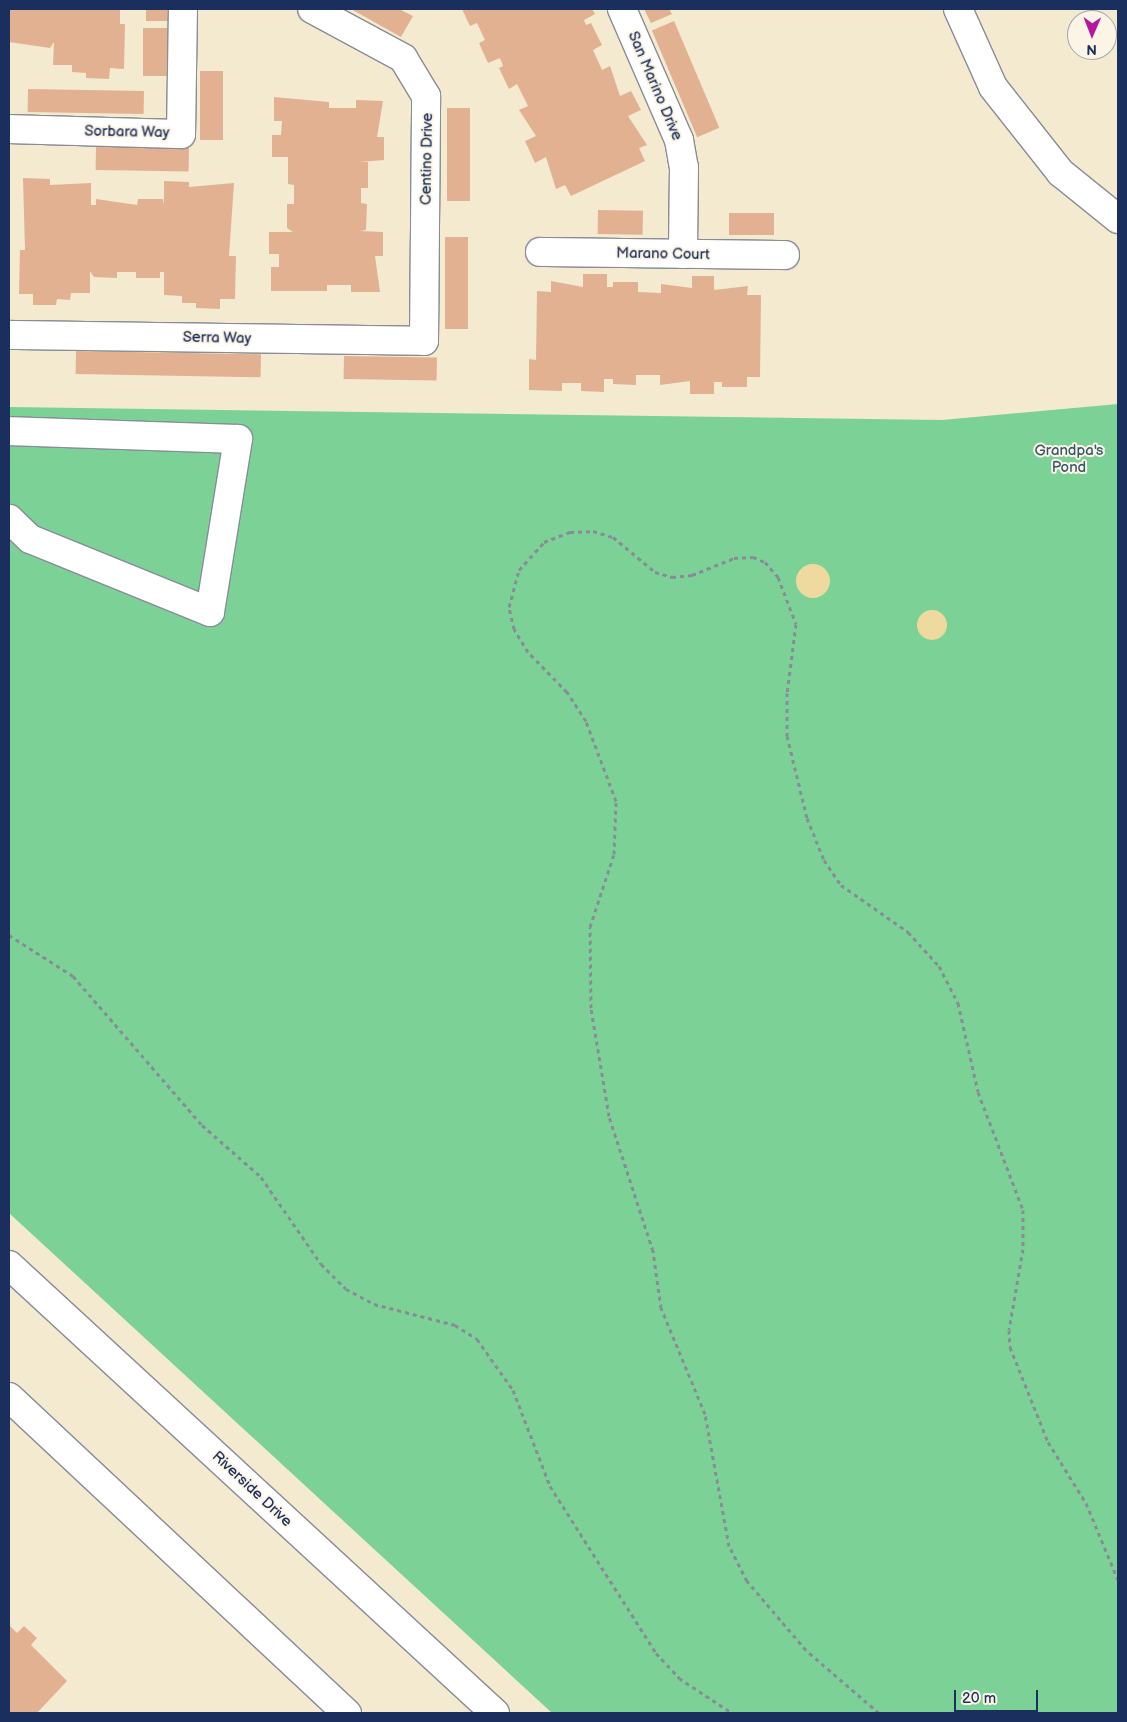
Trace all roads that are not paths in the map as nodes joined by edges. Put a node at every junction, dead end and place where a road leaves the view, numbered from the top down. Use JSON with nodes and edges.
{"nodes":[{"id":1,"x":183,"y":9,"type":"edge"},
{"id":2,"x":312,"y":9,"type":"edge"},
{"id":3,"x":622,"y":9,"type":"edge"},
{"id":4,"x":958,"y":9,"type":"edge"},
{"id":5,"x":9,"y":129,"type":"edge"},
{"id":6,"x":1118,"y":219,"type":"edge"},
{"id":7,"x":540,"y":252,"type":"dead end"},
{"id":8,"x":683,"y":254,"type":"junction"},
{"id":9,"x":785,"y":255,"type":"dead end"},
{"id":10,"x":9,"y":335,"type":"edge"},
{"id":11,"x":424,"y":341,"type":"joint"},
{"id":12,"x":9,"y":431,"type":"edge"},
{"id":13,"x":9,"y":520,"type":"edge"},
{"id":14,"x":9,"y":1266,"type":"edge"},
{"id":15,"x":9,"y":1397,"type":"edge"},
{"id":16,"x":347,"y":1713,"type":"edge"},
{"id":17,"x":495,"y":1713,"type":"edge"}],
"edges":[{"from":1,"to":5,"type":"street","name":"Sorbara Way"},
{"from":2,"to":11,"type":"street","name":"Centino Drive"},
{"from":3,"to":8,"type":"street","name":"San Marino Drive"},
{"from":4,"to":6,"type":"street"},
{"from":7,"to":8,"type":"street","name":"Marano Court"},
{"from":8,"to":9,"type":"street","name":"Marano Court"},
{"from":10,"to":11,"type":"street","name":"Serra Way"},
{"from":12,"to":13,"type":"street"},
{"from":14,"to":17,"type":"street","name":"Riverside Drive"},
{"from":15,"to":16,"type":"street"}]}
